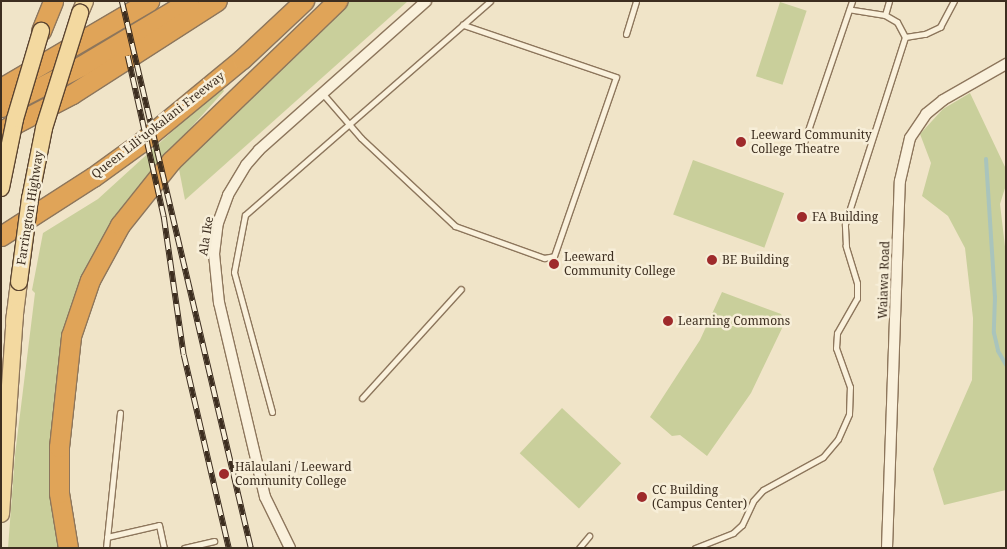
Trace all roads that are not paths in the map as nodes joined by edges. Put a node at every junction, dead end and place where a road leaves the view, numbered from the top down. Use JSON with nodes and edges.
{"nodes":[{"id":1,"x":52,"y":1,"type":"edge"},
{"id":2,"x":149,"y":1,"type":"edge"},
{"id":3,"x":189,"y":1,"type":"edge"},
{"id":4,"x":217,"y":1,"type":"edge"},
{"id":5,"x":304,"y":1,"type":"edge"},
{"id":6,"x":337,"y":1,"type":"edge"},
{"id":7,"x":426,"y":1,"type":"edge"},
{"id":8,"x":490,"y":1,"type":"edge"},
{"id":9,"x":636,"y":1,"type":"edge"},
{"id":10,"x":852,"y":1,"type":"edge"},
{"id":11,"x":890,"y":1,"type":"edge"},
{"id":12,"x":954,"y":1,"type":"edge"},
{"id":13,"x":83,"y":7,"type":"edge"},
{"id":14,"x":849,"y":9,"type":"junction"},
{"id":15,"x":885,"y":14,"type":"junction"},
{"id":16,"x":463,"y":25,"type":"junction"},
{"id":17,"x":41,"y":31,"type":"joint"},
{"id":18,"x":626,"y":34,"type":"dead end"},
{"id":19,"x":905,"y":37,"type":"junction"},
{"id":20,"x":48,"y":64,"type":"junction"},
{"id":21,"x":1006,"y":64,"type":"edge"},
{"id":22,"x":1,"y":82,"type":"edge"},
{"id":23,"x":1,"y":88,"type":"edge"},
{"id":24,"x":323,"y":94,"type":"junction"},
{"id":25,"x":1,"y":107,"type":"edge"},
{"id":26,"x":348,"y":124,"type":"junction"},
{"id":27,"x":1,"y":131,"type":"edge"},
{"id":28,"x":803,"y":146,"type":"dead end"},
{"id":29,"x":93,"y":177,"type":"junction"},
{"id":30,"x":1,"y":188,"type":"edge"},
{"id":31,"x":1,"y":230,"type":"edge"},
{"id":32,"x":1,"y":236,"type":"edge"},
{"id":33,"x":461,"y":289,"type":"dead end"},
{"id":34,"x":15,"y":312,"type":"junction"},
{"id":35,"x":362,"y":398,"type":"dead end"},
{"id":36,"x":272,"y":412,"type":"dead end"},
{"id":37,"x":120,"y":413,"type":"dead end"},
{"id":38,"x":1,"y":421,"type":"edge"},
{"id":39,"x":1,"y":514,"type":"edge"},
{"id":40,"x":589,"y":536,"type":"dead end"},
{"id":41,"x":107,"y":537,"type":"junction"},
{"id":42,"x":214,"y":541,"type":"dead end"},
{"id":43,"x":68,"y":548,"type":"edge"},
{"id":44,"x":106,"y":548,"type":"edge"},
{"id":45,"x":164,"y":548,"type":"edge"},
{"id":46,"x":184,"y":548,"type":"edge"},
{"id":47,"x":290,"y":548,"type":"edge"},
{"id":48,"x":579,"y":548,"type":"edge"},
{"id":49,"x":695,"y":548,"type":"edge"},
{"id":50,"x":888,"y":548,"type":"edge"}],
"edges":[{"from":1,"to":17,"type":"highway"},
{"from":2,"to":20,"type":"highway"},
{"from":3,"to":25,"type":"highway"},
{"from":4,"to":27,"type":"highway"},
{"from":5,"to":29,"type":"highway","name":"Queen Liliʻuokalani Freeway"},
{"from":6,"to":43,"type":"highway"},
{"from":7,"to":24,"type":"street","name":"Ala Ike"},
{"from":8,"to":16,"type":"lane"},
{"from":9,"to":18,"type":"lane"},
{"from":10,"to":14,"type":"lane"},
{"from":11,"to":15,"type":"lane"},
{"from":12,"to":19,"type":"lane"},
{"from":13,"to":34,"type":"main road","name":"Farrington Highway","bridge":true},
{"from":14,"to":15,"type":"lane"},
{"from":14,"to":28,"type":"lane"},
{"from":15,"to":19,"type":"lane"},
{"from":16,"to":26,"type":"lane"},
{"from":16,"to":26,"type":"lane"},
{"from":17,"to":30,"type":"main road","bridge":true},
{"from":19,"to":49,"type":"lane"},
{"from":20,"to":22,"type":"highway"},
{"from":20,"to":23,"type":"highway"},
{"from":21,"to":50,"type":"street","name":"Waiawa Road"},
{"from":24,"to":26,"type":"lane"},
{"from":24,"to":47,"type":"street","name":"Ala Ike"},
{"from":26,"to":36,"type":"lane"},
{"from":29,"to":31,"type":"highway"},
{"from":29,"to":32,"type":"highway","name":"Queen Liliʻuokalani Freeway"},
{"from":33,"to":35,"type":"lane"},
{"from":34,"to":38,"type":"main road","name":"Farrington Highway"},
{"from":34,"to":39,"type":"main road"},
{"from":37,"to":41,"type":"lane"},
{"from":40,"to":48,"type":"lane"},
{"from":41,"to":44,"type":"lane"},
{"from":41,"to":45,"type":"lane"},
{"from":42,"to":46,"type":"lane"}]}
